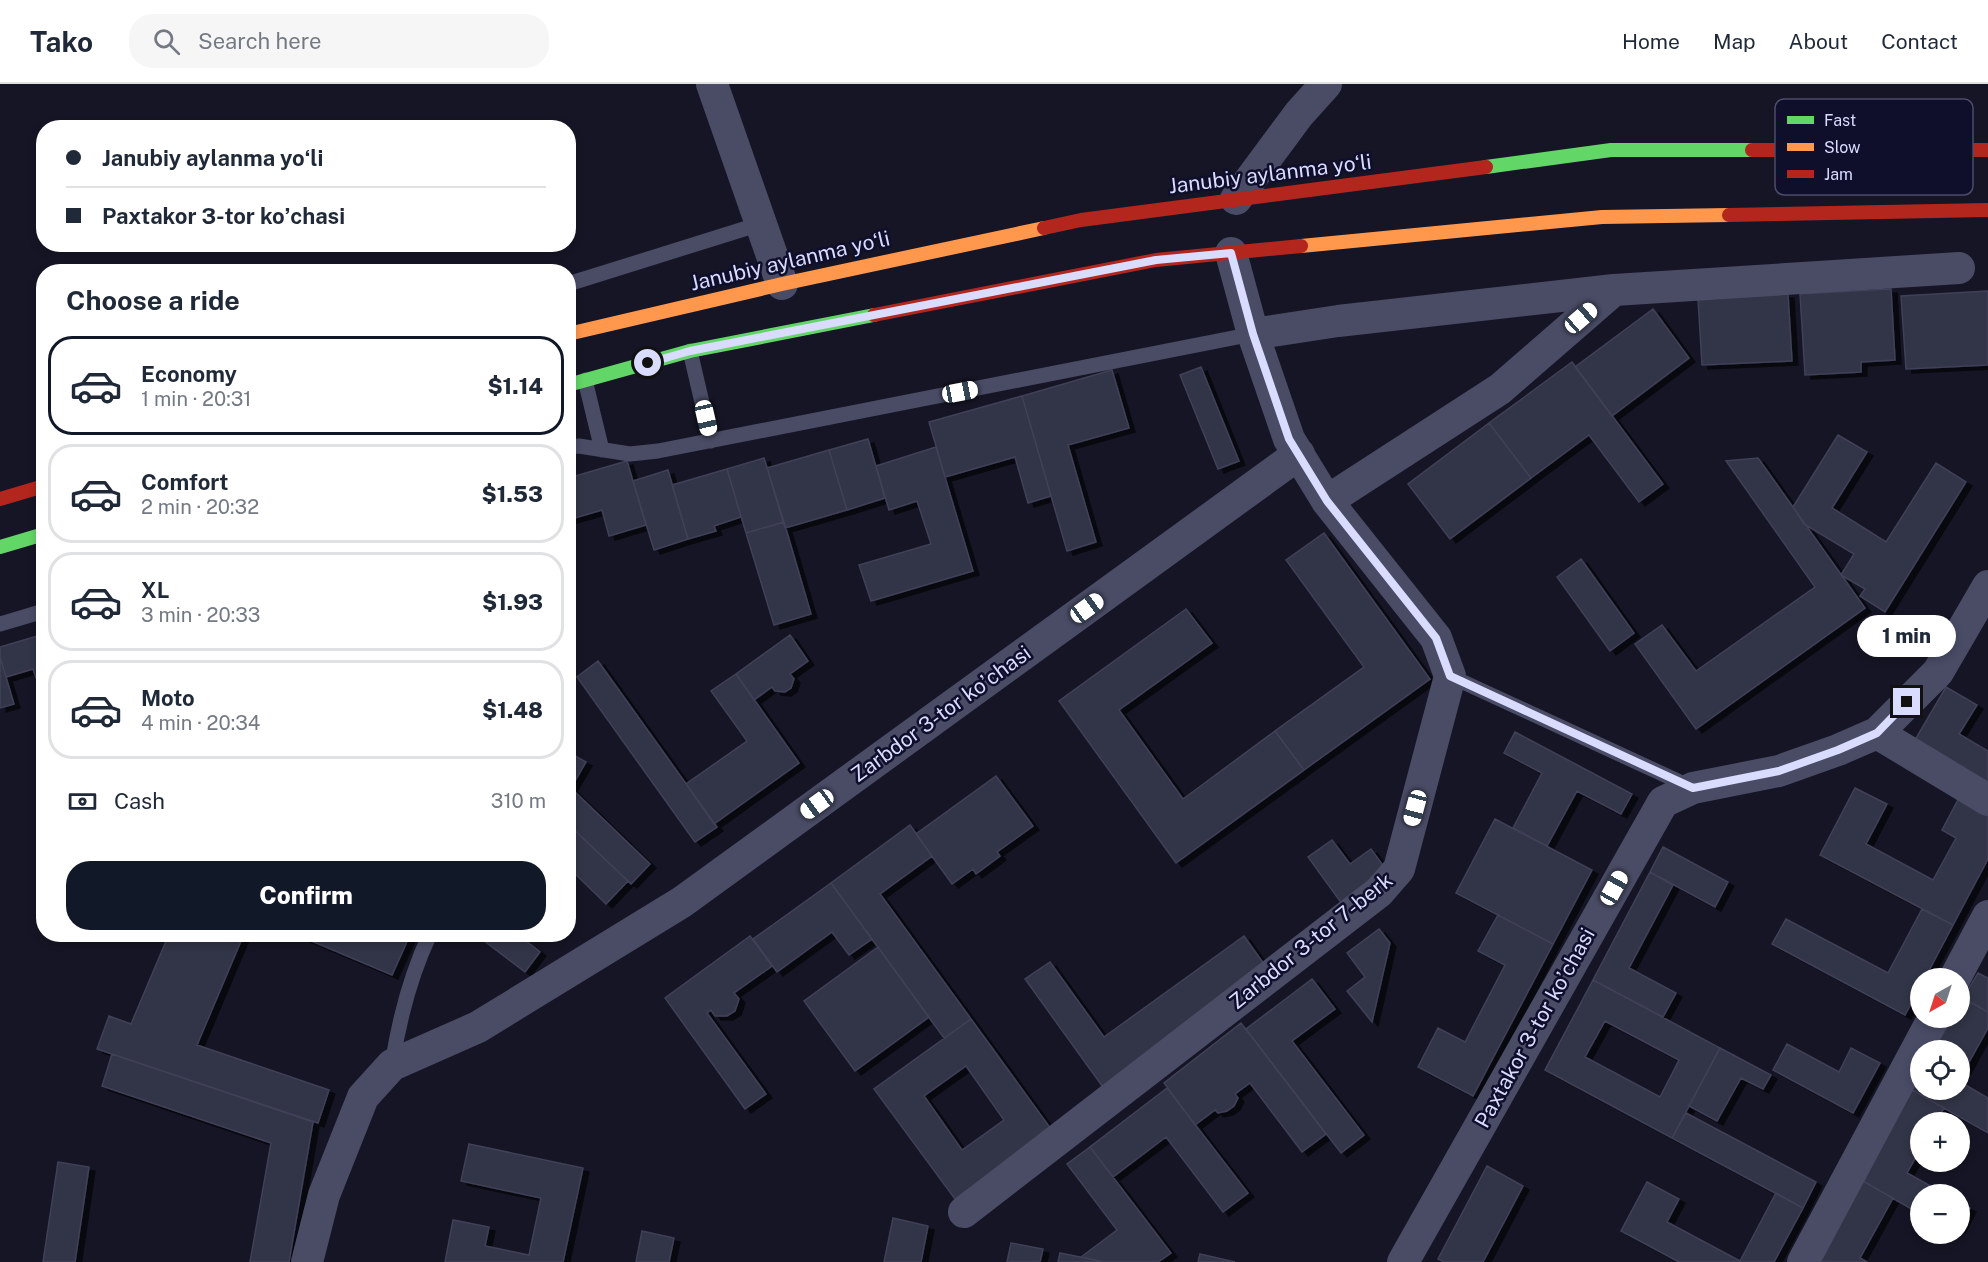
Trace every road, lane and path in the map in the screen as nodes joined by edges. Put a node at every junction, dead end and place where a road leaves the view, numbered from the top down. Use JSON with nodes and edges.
{"nodes":[{"id":1,"x":712,"y":84,"type":"edge"},
{"id":2,"x":1326,"y":84,"type":"edge"},
{"id":3,"x":1775,"y":150,"type":"edge"},
{"id":4,"x":1236,"y":199,"type":"junction"},
{"id":5,"x":1988,"y":210,"type":"edge"},
{"id":6,"x":760,"y":224,"type":"junction"},
{"id":7,"x":1231,"y":253,"type":"junction"},
{"id":8,"x":1959,"y":268,"type":"dead end"},
{"id":9,"x":576,"y":282,"type":"edge"},
{"id":10,"x":782,"y":284,"type":"junction"},
{"id":11,"x":1614,"y":290,"type":"junction"},
{"id":12,"x":576,"y":332,"type":"edge"},
{"id":13,"x":1253,"y":334,"type":"junction"},
{"id":14,"x":690,"y":351,"type":"junction"},
{"id":15,"x":585,"y":380,"type":"junction"},
{"id":16,"x":576,"y":383,"type":"edge"},
{"id":17,"x":711,"y":441,"type":"junction"},
{"id":18,"x":576,"y":446,"type":"edge"},
{"id":19,"x":602,"y":450,"type":"junction"},
{"id":20,"x":1299,"y":454,"type":"junction"},
{"id":21,"x":36,"y":488,"type":"edge"},
{"id":22,"x":0,"y":499,"type":"edge"},
{"id":23,"x":1327,"y":501,"type":"junction"},
{"id":24,"x":36,"y":536,"type":"edge"},
{"id":25,"x":0,"y":547,"type":"edge"},
{"id":26,"x":1988,"y":586,"type":"edge"},
{"id":27,"x":36,"y":613,"type":"edge"},
{"id":28,"x":0,"y":624,"type":"edge"},
{"id":29,"x":1450,"y":676,"type":"junction"},
{"id":30,"x":1877,"y":733,"type":"junction"},
{"id":31,"x":1693,"y":788,"type":"junction"},
{"id":32,"x":1988,"y":800,"type":"edge"},
{"id":33,"x":1988,"y":916,"type":"edge"},
{"id":34,"x":427,"y":942,"type":"edge"},
{"id":35,"x":1960,"y":968,"type":"edge"},
{"id":36,"x":1928,"y":1028,"type":"edge"},
{"id":37,"x":392,"y":1065,"type":"junction"},
{"id":38,"x":964,"y":1212,"type":"dead end"},
{"id":39,"x":307,"y":1262,"type":"edge"},
{"id":40,"x":1403,"y":1262,"type":"edge"},
{"id":41,"x":1803,"y":1262,"type":"edge"}],
"edges":[{"from":1,"to":6,"type":"street"},
{"from":2,"to":4,"type":"street"},
{"from":3,"to":4,"type":"highway","name":"Janubiy aylanma yoʻli"},
{"from":4,"to":10,"type":"highway","name":"Janubiy aylanma yoʻli"},
{"from":5,"to":7,"type":"highway"},
{"from":6,"to":9,"type":"lane"},
{"from":6,"to":10,"type":"street"},
{"from":7,"to":13,"type":"street"},
{"from":7,"to":14,"type":"highway"},
{"from":8,"to":11,"type":"street"},
{"from":10,"to":12,"type":"highway","name":"Janubiy aylanma yoʻli"},
{"from":11,"to":13,"type":"street"},
{"from":11,"to":23,"type":"street"},
{"from":13,"to":17,"type":"lane"},
{"from":13,"to":20,"type":"street"},
{"from":14,"to":15,"type":"highway"},
{"from":14,"to":17,"type":"lane"},
{"from":15,"to":16,"type":"highway"},
{"from":15,"to":19,"type":"lane"},
{"from":17,"to":19,"type":"lane"},
{"from":18,"to":19,"type":"lane"},
{"from":20,"to":23,"type":"street"},
{"from":20,"to":37,"type":"street","name":"Zarbdor 3-tor koʼchasi"},
{"from":21,"to":22,"type":"highway"},
{"from":23,"to":29,"type":"street"},
{"from":24,"to":25,"type":"highway"},
{"from":26,"to":30,"type":"street","name":"Paxtakor 3-tor koʼchasi"},
{"from":27,"to":28,"type":"lane"},
{"from":29,"to":31,"type":"lane"},
{"from":29,"to":38,"type":"street","name":"Zarbdor 3-tor 7-berk"},
{"from":30,"to":31,"type":"street","name":"Paxtakor 3-tor koʼchasi"},
{"from":30,"to":32,"type":"street"},
{"from":31,"to":40,"type":"street","name":"Paxtakor 3-tor koʼchasi"},
{"from":33,"to":35,"type":"street"},
{"from":34,"to":37,"type":"lane"},
{"from":36,"to":41,"type":"street"},
{"from":37,"to":39,"type":"street","name":"Zarbdor 3-tor koʼchasi"}]}
